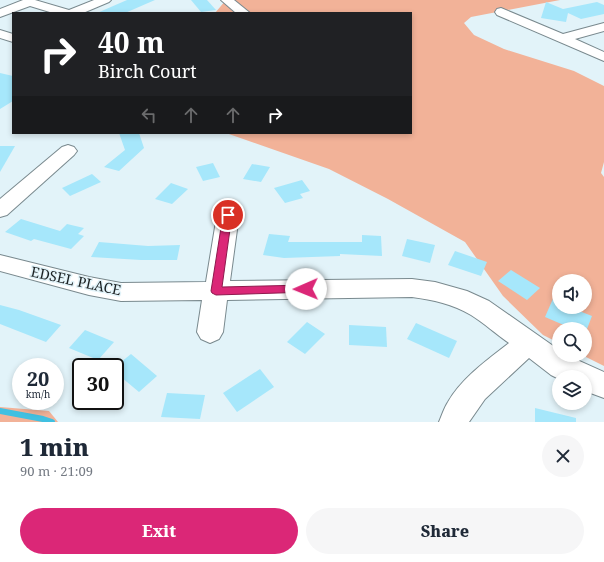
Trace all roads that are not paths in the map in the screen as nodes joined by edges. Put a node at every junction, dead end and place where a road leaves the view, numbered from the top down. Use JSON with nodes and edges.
{"nodes":[{"id":1,"x":105,"y":0,"type":"edge"},
{"id":2,"x":227,"y":0,"type":"edge"},
{"id":3,"x":32,"y":1,"type":"edge"},
{"id":4,"x":63,"y":12,"type":"edge"},
{"id":5,"x":75,"y":12,"type":"edge"},
{"id":6,"x":243,"y":12,"type":"edge"},
{"id":7,"x":501,"y":12,"type":"dead end"},
{"id":8,"x":0,"y":13,"type":"edge"},
{"id":9,"x":604,"y":27,"type":"edge"},
{"id":10,"x":0,"y":34,"type":"edge"},
{"id":11,"x":12,"y":38,"type":"edge"},
{"id":12,"x":562,"y":39,"type":"junction"},
{"id":13,"x":604,"y":56,"type":"edge"},
{"id":14,"x":68,"y":150,"type":"dead end"},
{"id":15,"x":0,"y":210,"type":"edge"},
{"id":16,"x":228,"y":215,"type":"dead end"},
{"id":17,"x":0,"y":263,"type":"edge"},
{"id":18,"x":216,"y":291,"type":"junction"},
{"id":19,"x":210,"y":332,"type":"dead end"},
{"id":20,"x":528,"y":343,"type":"junction"},
{"id":21,"x":568,"y":370,"type":"edge"},
{"id":22,"x":592,"y":380,"type":"edge"},
{"id":23,"x":604,"y":385,"type":"edge"},
{"id":24,"x":454,"y":422,"type":"edge"}],
"edges":[{"from":1,"to":5,"type":"street"},
{"from":2,"to":6,"type":"street"},
{"from":3,"to":4,"type":"street"},
{"from":3,"to":8,"type":"street"},
{"from":7,"to":12,"type":"street"},
{"from":9,"to":12,"type":"street"},
{"from":10,"to":11,"type":"street"},
{"from":12,"to":13,"type":"street"},
{"from":14,"to":15,"type":"street"},
{"from":16,"to":18,"type":"street"},
{"from":17,"to":18,"type":"street","name":"EDSEL PLACE"},
{"from":18,"to":19,"type":"street"},
{"from":18,"to":20,"type":"street","name":"EDSEL PLACE"},
{"from":20,"to":21,"type":"street","name":"EDSEL PLACE"},
{"from":20,"to":24,"type":"street"},
{"from":22,"to":23,"type":"street","name":"EDSEL PLACE"}]}
